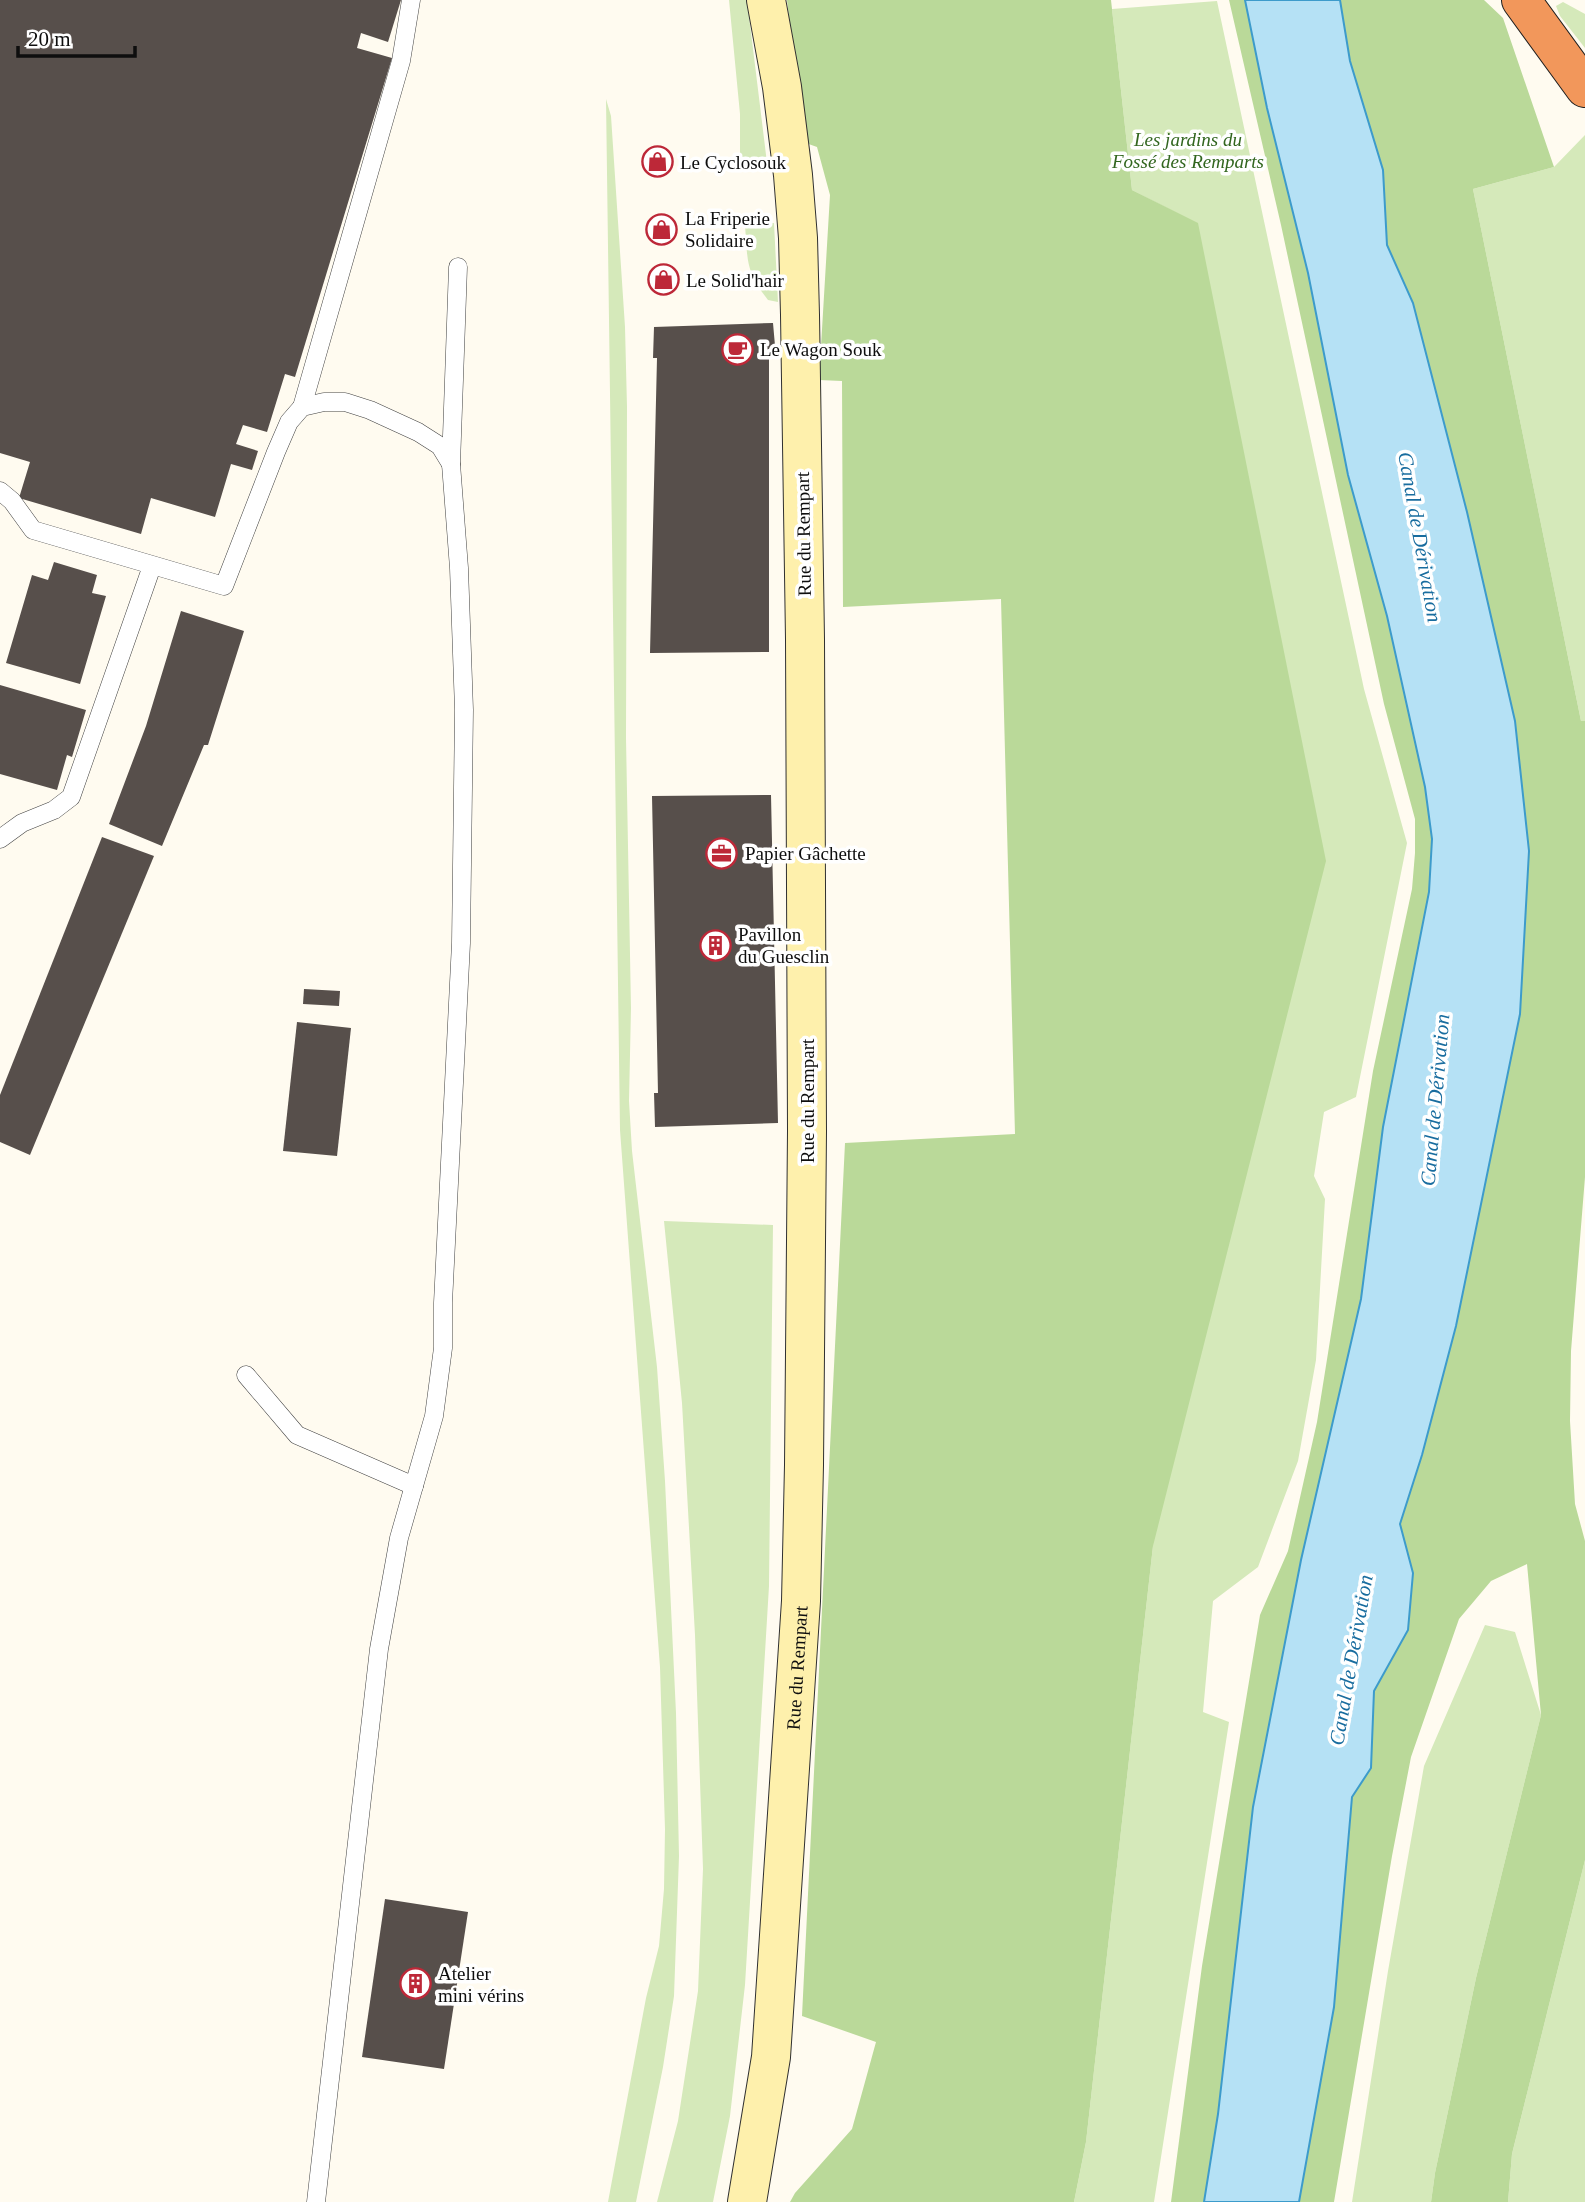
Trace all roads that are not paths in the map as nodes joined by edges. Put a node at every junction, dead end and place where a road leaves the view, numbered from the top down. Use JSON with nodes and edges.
{"nodes":[{"id":1,"x":411,"y":0,"type":"edge"},
{"id":2,"x":766,"y":0,"type":"edge"},
{"id":3,"x":1521,"y":0,"type":"edge"},
{"id":4,"x":1585,"y":88,"type":"edge"},
{"id":5,"x":458,"y":267,"type":"dead end"},
{"id":6,"x":302,"y":407,"type":"junction"},
{"id":7,"x":451,"y":464,"type":"junction"},
{"id":8,"x":0,"y":491,"type":"edge"},
{"id":9,"x":152,"y":566,"type":"junction"},
{"id":10,"x":0,"y":839,"type":"edge"},
{"id":11,"x":246,"y":1375,"type":"dead end"},
{"id":12,"x":414,"y":1486,"type":"junction"},
{"id":13,"x":316,"y":2202,"type":"edge"},
{"id":14,"x":747,"y":2202,"type":"edge"}],
"edges":[{"from":1,"to":6,"type":"lane"},
{"from":2,"to":14,"type":"street","name":"Rue du Rempart"},
{"from":3,"to":4,"type":"highway"},
{"from":5,"to":7,"type":"lane"},
{"from":6,"to":7,"type":"lane"},
{"from":6,"to":9,"type":"lane"},
{"from":7,"to":12,"type":"lane"},
{"from":8,"to":9,"type":"lane"},
{"from":9,"to":10,"type":"lane"},
{"from":11,"to":12,"type":"lane"},
{"from":12,"to":13,"type":"lane"}]}
